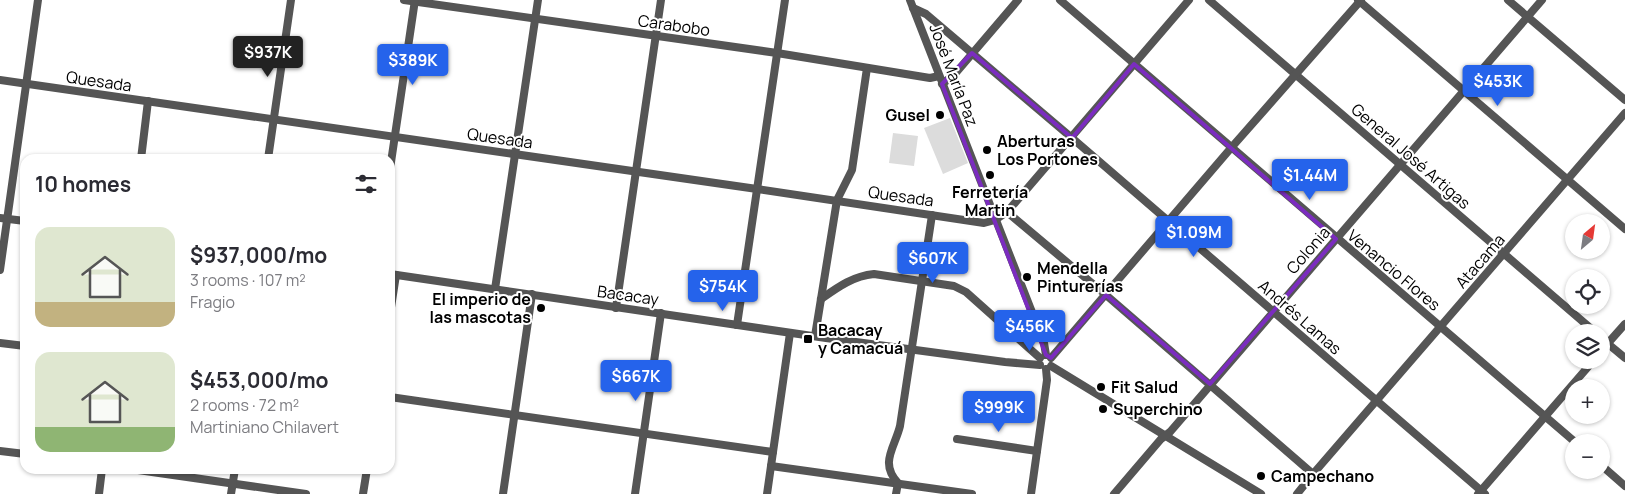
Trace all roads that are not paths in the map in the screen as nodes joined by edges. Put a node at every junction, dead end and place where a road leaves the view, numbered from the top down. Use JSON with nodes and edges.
{"nodes":[{"id":1,"x":38,"y":0,"type":"edge"},
{"id":2,"x":291,"y":0,"type":"edge"},
{"id":3,"x":404,"y":0,"type":"edge"},
{"id":4,"x":538,"y":0,"type":"edge"},
{"id":5,"x":661,"y":0,"type":"edge"},
{"id":6,"x":785,"y":0,"type":"edge"},
{"id":7,"x":1018,"y":0,"type":"edge"},
{"id":8,"x":1060,"y":0,"type":"edge"},
{"id":9,"x":1189,"y":0,"type":"edge"},
{"id":10,"x":1208,"y":0,"type":"edge"},
{"id":11,"x":1360,"y":0,"type":"edge"},
{"id":12,"x":1508,"y":0,"type":"edge"},
{"id":13,"x":1542,"y":0,"type":"edge"},
{"id":14,"x":415,"y":1,"type":"edge"},
{"id":15,"x":912,"y":4,"type":"edge"},
{"id":16,"x":1527,"y":17,"type":"junction"},
{"id":17,"x":535,"y":20,"type":"junction"},
{"id":18,"x":656,"y":37,"type":"junction"},
{"id":19,"x":777,"y":53,"type":"junction"},
{"id":20,"x":972,"y":53,"type":"junction"},
{"id":21,"x":1134,"y":64,"type":"junction"},
{"id":22,"x":867,"y":68,"type":"junction"},
{"id":23,"x":1296,"y":74,"type":"junction"},
{"id":24,"x":939,"y":76,"type":"junction"},
{"id":25,"x":0,"y":80,"type":"edge"},
{"id":26,"x":26,"y":84,"type":"junction"},
{"id":27,"x":942,"y":84,"type":"junction"},
{"id":28,"x":1463,"y":91,"type":"junction"},
{"id":29,"x":1625,"y":100,"type":"edge"},
{"id":30,"x":148,"y":101,"type":"junction"},
{"id":31,"x":1625,"y":114,"type":"edge"},
{"id":32,"x":273,"y":119,"type":"junction"},
{"id":33,"x":394,"y":137,"type":"junction"},
{"id":34,"x":1072,"y":138,"type":"junction"},
{"id":35,"x":1231,"y":148,"type":"junction"},
{"id":36,"x":142,"y":154,"type":"edge"},
{"id":37,"x":269,"y":154,"type":"edge"},
{"id":38,"x":392,"y":154,"type":"edge"},
{"id":39,"x":514,"y":154,"type":"junction"},
{"id":40,"x":1400,"y":165,"type":"junction"},
{"id":41,"x":637,"y":171,"type":"junction"},
{"id":42,"x":1568,"y":180,"type":"junction"},
{"id":43,"x":757,"y":189,"type":"junction"},
{"id":44,"x":837,"y":200,"type":"junction"},
{"id":45,"x":1007,"y":212,"type":"junction"},
{"id":46,"x":932,"y":215,"type":"junction"},
{"id":47,"x":3,"y":218,"type":"edge"},
{"id":48,"x":20,"y":220,"type":"edge"},
{"id":49,"x":995,"y":220,"type":"junction"},
{"id":50,"x":1169,"y":222,"type":"junction"},
{"id":51,"x":1625,"y":229,"type":"edge"},
{"id":52,"x":1336,"y":238,"type":"junction"},
{"id":53,"x":1504,"y":254,"type":"junction"},
{"id":54,"x":0,"y":270,"type":"edge"},
{"id":55,"x":395,"y":274,"type":"edge"},
{"id":56,"x":922,"y":281,"type":"junction"},
{"id":57,"x":495,"y":289,"type":"junction"},
{"id":58,"x":532,"y":294,"type":"junction"},
{"id":59,"x":1106,"y":295,"type":"junction"},
{"id":60,"x":821,"y":299,"type":"junction"},
{"id":61,"x":616,"y":308,"type":"junction"},
{"id":62,"x":1273,"y":312,"type":"junction"},
{"id":63,"x":660,"y":314,"type":"junction"},
{"id":64,"x":1586,"y":324,"type":"edge"},
{"id":65,"x":1625,"y":324,"type":"edge"},
{"id":66,"x":737,"y":325,"type":"junction"},
{"id":67,"x":1440,"y":327,"type":"junction"},
{"id":68,"x":790,"y":333,"type":"junction"},
{"id":69,"x":815,"y":336,"type":"junction"},
{"id":70,"x":1610,"y":341,"type":"edge"},
{"id":71,"x":0,"y":343,"type":"edge"},
{"id":72,"x":20,"y":345,"type":"edge"},
{"id":73,"x":1610,"y":345,"type":"edge"},
{"id":74,"x":912,"y":350,"type":"junction"},
{"id":75,"x":1625,"y":358,"type":"edge"},
{"id":76,"x":1046,"y":362,"type":"junction"},
{"id":77,"x":1586,"y":369,"type":"edge"},
{"id":78,"x":1210,"y":384,"type":"junction"},
{"id":79,"x":395,"y":398,"type":"edge"},
{"id":80,"x":1376,"y":401,"type":"junction"},
{"id":81,"x":514,"y":415,"type":"junction"},
{"id":82,"x":1545,"y":417,"type":"junction"},
{"id":83,"x":643,"y":433,"type":"junction"},
{"id":84,"x":1565,"y":434,"type":"edge"},
{"id":85,"x":1166,"y":436,"type":"junction"},
{"id":86,"x":957,"y":439,"type":"dead end"},
{"id":87,"x":0,"y":450,"type":"edge"},
{"id":88,"x":1037,"y":451,"type":"junction"},
{"id":89,"x":773,"y":452,"type":"junction"},
{"id":90,"x":20,"y":453,"type":"edge"},
{"id":91,"x":771,"y":466,"type":"junction"},
{"id":92,"x":1610,"y":473,"type":"edge"},
{"id":93,"x":101,"y":474,"type":"edge"},
{"id":94,"x":167,"y":474,"type":"edge"},
{"id":95,"x":234,"y":474,"type":"edge"},
{"id":96,"x":366,"y":474,"type":"edge"},
{"id":97,"x":1313,"y":474,"type":"junction"},
{"id":98,"x":233,"y":483,"type":"junction"},
{"id":99,"x":898,"y":483,"type":"junction"},
{"id":100,"x":1625,"y":486,"type":"edge"},
{"id":101,"x":1481,"y":493,"type":"edge"},
{"id":102,"x":98,"y":494,"type":"edge"},
{"id":103,"x":231,"y":494,"type":"edge"},
{"id":104,"x":306,"y":494,"type":"edge"},
{"id":105,"x":363,"y":494,"type":"edge"},
{"id":106,"x":503,"y":494,"type":"edge"},
{"id":107,"x":635,"y":494,"type":"edge"},
{"id":108,"x":767,"y":494,"type":"edge"},
{"id":109,"x":896,"y":494,"type":"edge"},
{"id":110,"x":972,"y":494,"type":"edge"},
{"id":111,"x":1031,"y":494,"type":"edge"},
{"id":112,"x":1114,"y":494,"type":"edge"},
{"id":113,"x":1261,"y":494,"type":"edge"},
{"id":114,"x":1297,"y":494,"type":"edge"}],
"edges":[{"from":1,"to":26,"type":"street"},
{"from":2,"to":32,"type":"street"},
{"from":3,"to":14,"type":"street","name":"Carabobo"},
{"from":4,"to":17,"type":"street"},
{"from":5,"to":18,"type":"street"},
{"from":6,"to":19,"type":"street"},
{"from":7,"to":20,"type":"street"},
{"from":8,"to":21,"type":"street","name":"Venancio Flores"},
{"from":9,"to":21,"type":"street"},
{"from":10,"to":23,"type":"street","name":"General José Artigas"},
{"from":11,"to":23,"type":"street"},
{"from":11,"to":28,"type":"street"},
{"from":12,"to":16,"type":"street"},
{"from":13,"to":16,"type":"street","name":"Colonia"},
{"from":14,"to":17,"type":"street","name":"Carabobo"},
{"from":14,"to":33,"type":"street"},
{"from":15,"to":20,"type":"street","name":"Andrés Lamas"},
{"from":15,"to":24,"type":"street","name":"José María Paz"},
{"from":16,"to":28,"type":"street","name":"Colonia"},
{"from":16,"to":29,"type":"street"},
{"from":17,"to":18,"type":"street","name":"Carabobo"},
{"from":17,"to":39,"type":"street"},
{"from":18,"to":19,"type":"street","name":"Carabobo"},
{"from":18,"to":41,"type":"street"},
{"from":19,"to":22,"type":"street","name":"Carabobo"},
{"from":19,"to":43,"type":"street"},
{"from":20,"to":27,"type":"street"},
{"from":20,"to":34,"type":"street","name":"Andrés Lamas"},
{"from":21,"to":34,"type":"street"},
{"from":21,"to":35,"type":"street","name":"Venancio Flores"},
{"from":22,"to":24,"type":"street","name":"Carabobo"},
{"from":22,"to":44,"type":"street"},
{"from":23,"to":35,"type":"street"},
{"from":23,"to":40,"type":"street","name":"General José Artigas"},
{"from":24,"to":27,"type":"street","name":"José María Paz"},
{"from":25,"to":26,"type":"street","name":"Quesada"},
{"from":26,"to":30,"type":"street","name":"Quesada"},
{"from":26,"to":47,"type":"street"},
{"from":27,"to":49,"type":"street","name":"José María Paz"},
{"from":28,"to":40,"type":"street","name":"Colonia"},
{"from":28,"to":42,"type":"street"},
{"from":30,"to":32,"type":"street","name":"Quesada"},
{"from":30,"to":36,"type":"street"},
{"from":31,"to":42,"type":"street","name":"Atacama"},
{"from":32,"to":33,"type":"street","name":"Quesada"},
{"from":32,"to":37,"type":"street"},
{"from":33,"to":38,"type":"street"},
{"from":33,"to":39,"type":"street","name":"Quesada"},
{"from":34,"to":45,"type":"street"},
{"from":34,"to":50,"type":"street","name":"Andrés Lamas"},
{"from":35,"to":50,"type":"street"},
{"from":35,"to":52,"type":"street","name":"Venancio Flores"},
{"from":39,"to":41,"type":"street","name":"Quesada"},
{"from":39,"to":57,"type":"street"},
{"from":40,"to":52,"type":"street","name":"Colonia"},
{"from":40,"to":53,"type":"street","name":"General José Artigas"},
{"from":41,"to":43,"type":"street","name":"Quesada"},
{"from":41,"to":61,"type":"street"},
{"from":42,"to":51,"type":"street"},
{"from":42,"to":53,"type":"street","name":"Atacama"},
{"from":43,"to":44,"type":"street","name":"Quesada"},
{"from":43,"to":66,"type":"street"},
{"from":44,"to":46,"type":"street","name":"Quesada"},
{"from":44,"to":60,"type":"street"},
{"from":45,"to":49,"type":"street"},
{"from":45,"to":59,"type":"street"},
{"from":46,"to":49,"type":"street","name":"Quesada"},
{"from":46,"to":56,"type":"street"},
{"from":47,"to":48,"type":"street"},
{"from":47,"to":54,"type":"street"},
{"from":49,"to":76,"type":"street","name":"José María Paz"},
{"from":50,"to":59,"type":"street"},
{"from":50,"to":62,"type":"street","name":"Andrés Lamas"},
{"from":52,"to":62,"type":"street","name":"Colonia"},
{"from":52,"to":67,"type":"street","name":"Venancio Flores"},
{"from":53,"to":64,"type":"street","name":"General José Artigas"},
{"from":53,"to":67,"type":"street","name":"Atacama"},
{"from":55,"to":57,"type":"street","name":"Bacacay"},
{"from":56,"to":60,"type":"street"},
{"from":56,"to":74,"type":"street"},
{"from":56,"to":76,"type":"street"},
{"from":57,"to":58,"type":"street","name":"Bacacay"},
{"from":58,"to":61,"type":"street","name":"Bacacay"},
{"from":58,"to":81,"type":"street"},
{"from":59,"to":76,"type":"street"},
{"from":59,"to":78,"type":"street"},
{"from":60,"to":69,"type":"street"},
{"from":61,"to":63,"type":"street","name":"Bacacay"},
{"from":62,"to":78,"type":"street","name":"Colonia"},
{"from":62,"to":80,"type":"street","name":"Andrés Lamas"},
{"from":63,"to":66,"type":"street","name":"Bacacay"},
{"from":63,"to":83,"type":"street"},
{"from":65,"to":70,"type":"street"},
{"from":66,"to":68,"type":"street","name":"Bacacay"},
{"from":67,"to":80,"type":"street","name":"Atacama"},
{"from":67,"to":82,"type":"street","name":"Venancio Flores"},
{"from":68,"to":69,"type":"street","name":"Bacacay"},
{"from":68,"to":89,"type":"street"},
{"from":69,"to":74,"type":"street","name":"Bacacay"},
{"from":71,"to":72,"type":"street"},
{"from":73,"to":75,"type":"street"},
{"from":74,"to":76,"type":"street","name":"Bacacay"},
{"from":74,"to":99,"type":"street"},
{"from":76,"to":85,"type":"street"},
{"from":76,"to":88,"type":"street","name":"José María Paz"},
{"from":77,"to":82,"type":"street"},
{"from":78,"to":85,"type":"street","name":"Colonia"},
{"from":78,"to":97,"type":"street"},
{"from":79,"to":81,"type":"street"},
{"from":80,"to":97,"type":"street","name":"Atacama"},
{"from":80,"to":101,"type":"street","name":"Andrés Lamas"},
{"from":81,"to":83,"type":"street"},
{"from":81,"to":106,"type":"street"},
{"from":82,"to":84,"type":"street","name":"Venancio Flores"},
{"from":82,"to":101,"type":"street"},
{"from":83,"to":89,"type":"street"},
{"from":83,"to":107,"type":"street"},
{"from":85,"to":112,"type":"street","name":"Colonia"},
{"from":85,"to":113,"type":"street"},
{"from":86,"to":88,"type":"street"},
{"from":87,"to":90,"type":"street"},
{"from":88,"to":111,"type":"street","name":"José María Paz"},
{"from":89,"to":91,"type":"street"},
{"from":91,"to":99,"type":"street"},
{"from":91,"to":108,"type":"street"},
{"from":92,"to":100,"type":"street"},
{"from":93,"to":102,"type":"street"},
{"from":94,"to":98,"type":"street"},
{"from":95,"to":98,"type":"street"},
{"from":96,"to":105,"type":"street"},
{"from":97,"to":114,"type":"street","name":"Atacama"},
{"from":98,"to":103,"type":"street"},
{"from":98,"to":104,"type":"street"},
{"from":99,"to":109,"type":"street"},
{"from":99,"to":110,"type":"street"}]}
